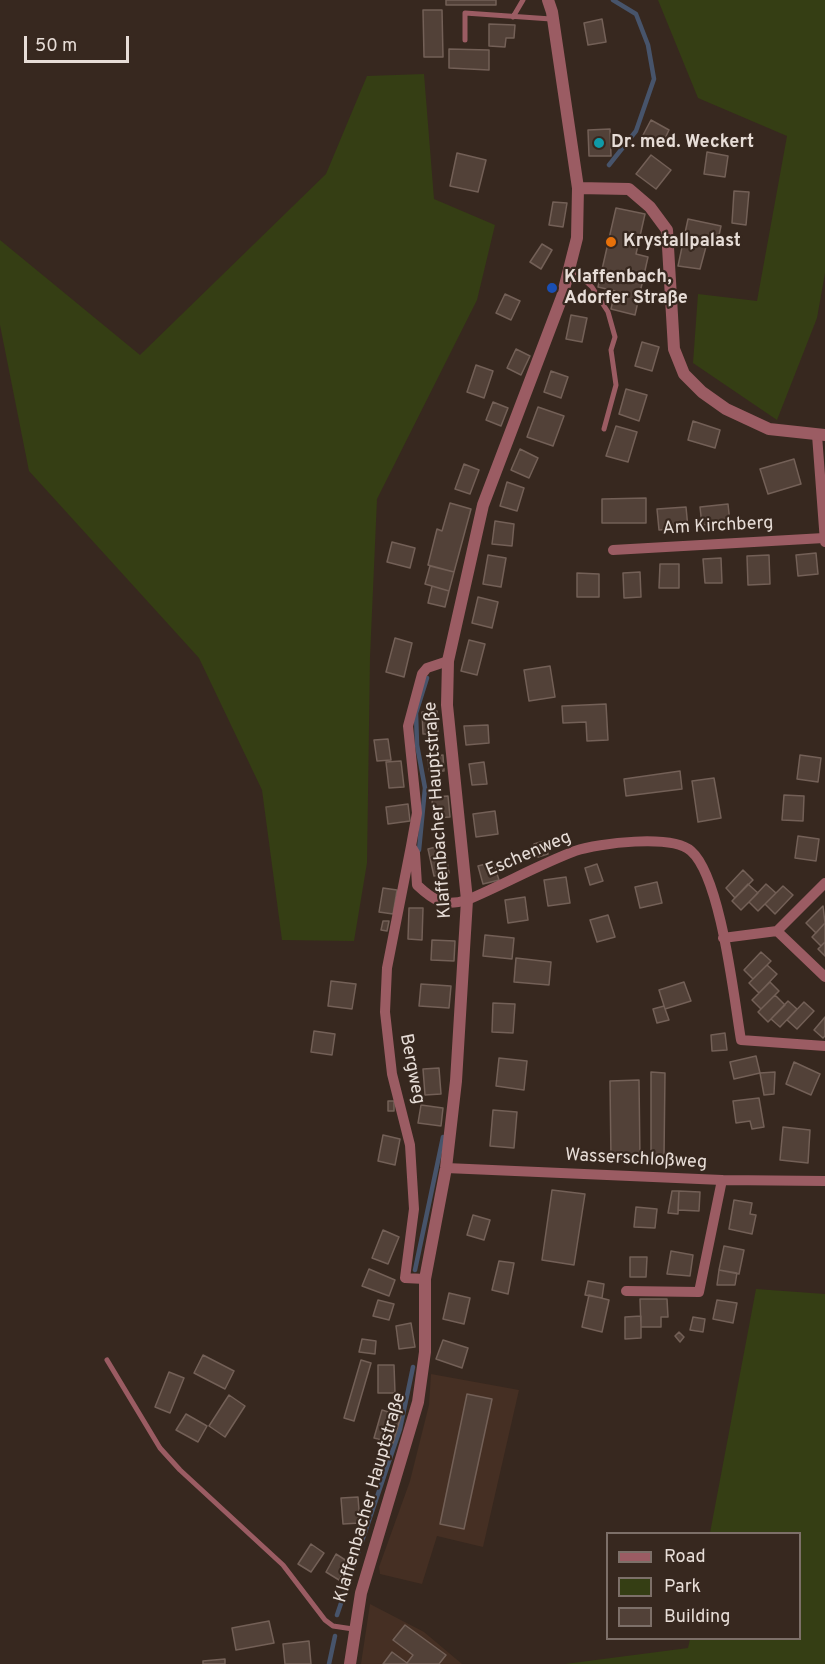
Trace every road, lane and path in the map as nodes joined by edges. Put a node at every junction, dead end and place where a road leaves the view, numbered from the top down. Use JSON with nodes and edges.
{"nodes":[{"id":1,"x":523,"y":0,"type":"edge"},
{"id":2,"x":548,"y":0,"type":"edge"},
{"id":3,"x":513,"y":17,"type":"junction"},
{"id":4,"x":553,"y":20,"type":"junction"},
{"id":5,"x":465,"y":40,"type":"dead end"},
{"id":6,"x":578,"y":188,"type":"junction"},
{"id":7,"x":571,"y":268,"type":"junction"},
{"id":8,"x":604,"y":429,"type":"dead end"},
{"id":9,"x":821,"y":435,"type":"edge"},
{"id":10,"x":825,"y":541,"type":"edge"},
{"id":11,"x":614,"y":550,"type":"dead end"},
{"id":12,"x":448,"y":661,"type":"junction"},
{"id":13,"x":411,"y":846,"type":"junction"},
{"id":14,"x":825,"y":883,"type":"edge"},
{"id":15,"x":467,"y":900,"type":"junction"},
{"id":16,"x":777,"y":930,"type":"junction"},
{"id":17,"x":723,"y":938,"type":"junction"},
{"id":18,"x":825,"y":977,"type":"edge"},
{"id":19,"x":825,"y":1046,"type":"edge"},
{"id":20,"x":446,"y":1168,"type":"junction"},
{"id":21,"x":722,"y":1180,"type":"junction"},
{"id":22,"x":825,"y":1181,"type":"edge"},
{"id":23,"x":425,"y":1279,"type":"junction"},
{"id":24,"x":626,"y":1291,"type":"dead end"},
{"id":25,"x":107,"y":1360,"type":"dead end"},
{"id":26,"x":353,"y":1629,"type":"junction"},
{"id":27,"x":350,"y":1664,"type":"edge"}],
"edges":[{"from":1,"to":3,"type":"lane"},
{"from":2,"to":4,"type":"street","name":"Klaffenbacher Hauptstraße"},
{"from":3,"to":4,"type":"lane"},
{"from":3,"to":5,"type":"lane"},
{"from":4,"to":6,"type":"street","name":"Klaffenbacher Hauptstraße"},
{"from":6,"to":7,"type":"street","name":"Klaffenbacher Hauptstraße"},
{"from":6,"to":9,"type":"street"},
{"from":7,"to":8,"type":"lane"},
{"from":7,"to":12,"type":"street","name":"Klaffenbacher Hauptstraße"},
{"from":9,"to":10,"type":"street","name":"Am Kirchberg"},
{"from":10,"to":11,"type":"street","name":"Am Kirchberg"},
{"from":12,"to":13,"type":"street","name":"Bergweg"},
{"from":12,"to":15,"type":"street","name":"Klaffenbacher Hauptstraße"},
{"from":13,"to":15,"type":"street","name":"Bergweg"},
{"from":13,"to":23,"type":"street","name":"Bergweg"},
{"from":14,"to":16,"type":"street"},
{"from":15,"to":17,"type":"street","name":"Eschenweg"},
{"from":15,"to":20,"type":"street","name":"Klaffenbacher Hauptstraße"},
{"from":16,"to":17,"type":"street"},
{"from":16,"to":18,"type":"street"},
{"from":17,"to":19,"type":"street","name":"Eschenweg"},
{"from":20,"to":21,"type":"street","name":"Wasserschloßweg"},
{"from":20,"to":23,"type":"street","name":"Klaffenbacher Hauptstraße"},
{"from":21,"to":22,"type":"street","name":"Wasserschloßweg"},
{"from":21,"to":24,"type":"street"},
{"from":23,"to":26,"type":"street","name":"Klaffenbacher Hauptstraße"},
{"from":25,"to":26,"type":"lane"},
{"from":26,"to":27,"type":"street","name":"Klaffenbacher Hauptstraße"}]}
